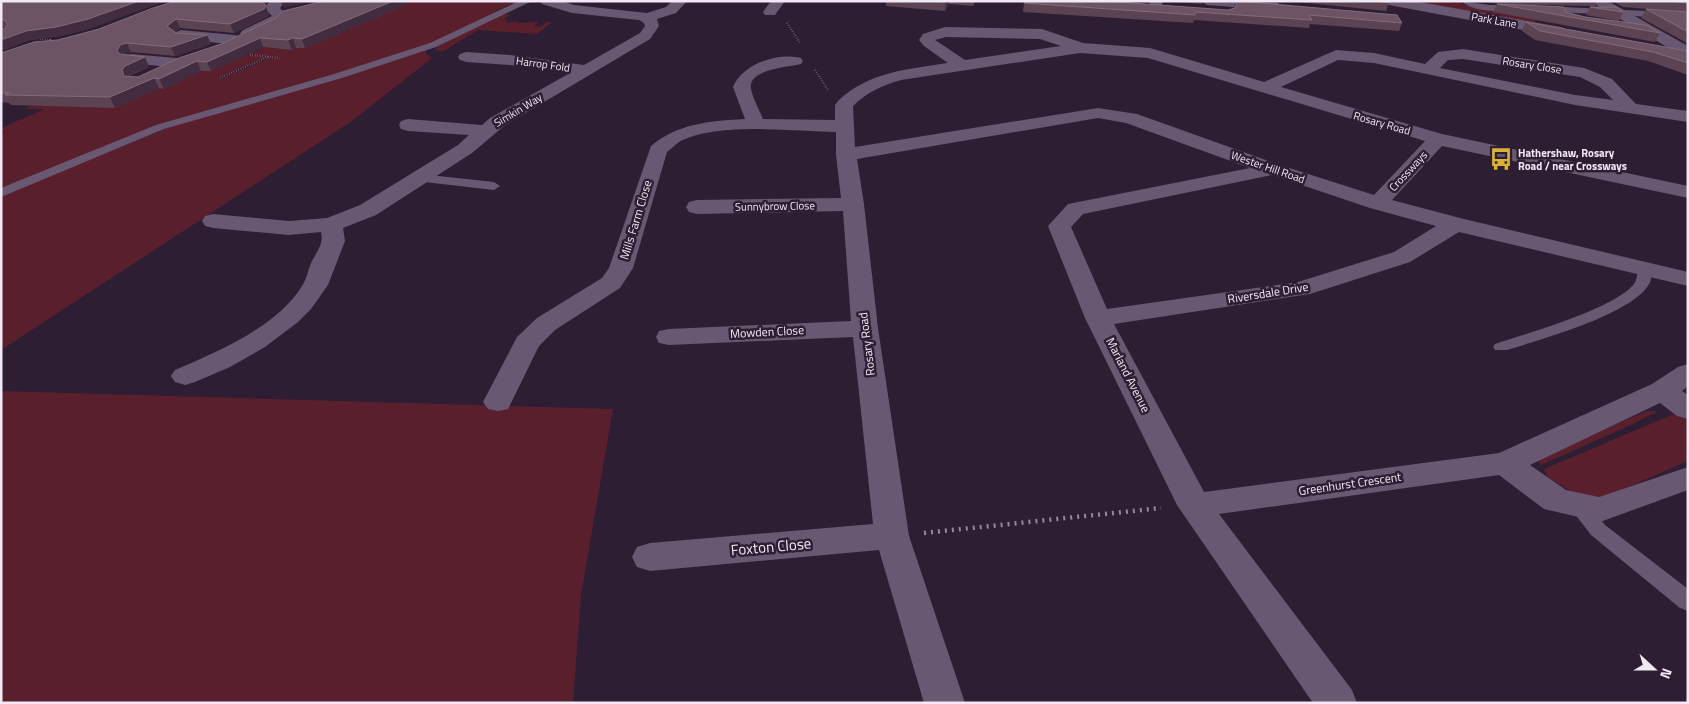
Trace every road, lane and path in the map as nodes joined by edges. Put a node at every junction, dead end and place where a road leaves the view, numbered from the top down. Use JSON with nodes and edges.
{"nodes":[{"id":1,"x":528,"y":1,"type":"edge"},
{"id":2,"x":547,"y":1,"type":"edge"},
{"id":3,"x":680,"y":1,"type":"edge"},
{"id":4,"x":1207,"y":1,"type":"edge"},
{"id":5,"x":1465,"y":1,"type":"edge"},
{"id":6,"x":1597,"y":1,"type":"edge"},
{"id":7,"x":1391,"y":2,"type":"edge"},
{"id":8,"x":1156,"y":4,"type":"edge"},
{"id":9,"x":1246,"y":4,"type":"junction"},
{"id":10,"x":1139,"y":6,"type":"edge"},
{"id":11,"x":1288,"y":7,"type":"edge"},
{"id":12,"x":1174,"y":8,"type":"edge"},
{"id":13,"x":1529,"y":9,"type":"edge"},
{"id":14,"x":1538,"y":9,"type":"edge"},
{"id":15,"x":285,"y":10,"type":"edge"},
{"id":16,"x":1193,"y":10,"type":"edge"},
{"id":17,"x":1617,"y":12,"type":"junction"},
{"id":18,"x":1677,"y":16,"type":"junction"},
{"id":19,"x":1688,"y":16,"type":"edge"},
{"id":20,"x":1565,"y":17,"type":"edge"},
{"id":21,"x":648,"y":18,"type":"junction"},
{"id":22,"x":1399,"y":18,"type":"edge"},
{"id":23,"x":1581,"y":21,"type":"edge"},
{"id":24,"x":1688,"y":21,"type":"edge"},
{"id":25,"x":262,"y":26,"type":"junction"},
{"id":26,"x":290,"y":28,"type":"edge"},
{"id":27,"x":1625,"y":28,"type":"edge"},
{"id":28,"x":1648,"y":30,"type":"junction"},
{"id":29,"x":1573,"y":34,"type":"edge"},
{"id":30,"x":181,"y":35,"type":"edge"},
{"id":31,"x":47,"y":36,"type":"edge"},
{"id":32,"x":235,"y":40,"type":"junction"},
{"id":33,"x":46,"y":44,"type":"edge"},
{"id":34,"x":787,"y":46,"type":"dead end"},
{"id":35,"x":1080,"y":48,"type":"junction"},
{"id":36,"x":1650,"y":48,"type":"edge"},
{"id":37,"x":211,"y":52,"type":"edge"},
{"id":38,"x":1688,"y":54,"type":"edge"},
{"id":39,"x":269,"y":57,"type":"dead end"},
{"id":40,"x":466,"y":57,"type":"dead end"},
{"id":41,"x":132,"y":59,"type":"edge"},
{"id":42,"x":963,"y":66,"type":"junction"},
{"id":43,"x":586,"y":70,"type":"junction"},
{"id":44,"x":1428,"y":70,"type":"junction"},
{"id":45,"x":145,"y":77,"type":"edge"},
{"id":46,"x":220,"y":78,"type":"dead end"},
{"id":47,"x":1266,"y":88,"type":"junction"},
{"id":48,"x":1629,"y":107,"type":"junction"},
{"id":49,"x":1688,"y":117,"type":"edge"},
{"id":50,"x":756,"y":125,"type":"junction"},
{"id":51,"x":844,"y":126,"type":"junction"},
{"id":52,"x":422,"y":129,"type":"dead end"},
{"id":53,"x":485,"y":131,"type":"junction"},
{"id":54,"x":1438,"y":138,"type":"junction"},
{"id":55,"x":846,"y":156,"type":"junction"},
{"id":56,"x":1273,"y":169,"type":"junction"},
{"id":57,"x":420,"y":178,"type":"junction"},
{"id":58,"x":494,"y":186,"type":"dead end"},
{"id":59,"x":1688,"y":192,"type":"edge"},
{"id":60,"x":1,"y":193,"type":"edge"},
{"id":61,"x":1378,"y":203,"type":"junction"},
{"id":62,"x":853,"y":204,"type":"junction"},
{"id":63,"x":697,"y":207,"type":"dead end"},
{"id":64,"x":214,"y":221,"type":"dead end"},
{"id":65,"x":330,"y":224,"type":"junction"},
{"id":66,"x":1455,"y":224,"type":"junction"},
{"id":67,"x":1645,"y":269,"type":"junction"},
{"id":68,"x":1688,"y":279,"type":"edge"},
{"id":69,"x":1098,"y":318,"type":"junction"},
{"id":70,"x":865,"y":328,"type":"junction"},
{"id":71,"x":669,"y":337,"type":"dead end"},
{"id":72,"x":1501,"y":347,"type":"dead end"},
{"id":73,"x":1688,"y":373,"type":"edge"},
{"id":74,"x":185,"y":376,"type":"dead end"},
{"id":75,"x":1662,"y":391,"type":"junction"},
{"id":76,"x":498,"y":402,"type":"dead end"},
{"id":77,"x":1688,"y":409,"type":"edge"},
{"id":78,"x":1505,"y":463,"type":"junction"},
{"id":79,"x":1688,"y":478,"type":"edge"},
{"id":80,"x":1194,"y":505,"type":"junction"},
{"id":81,"x":1578,"y":505,"type":"junction"},
{"id":82,"x":892,"y":536,"type":"junction"},
{"id":83,"x":650,"y":557,"type":"dead end"},
{"id":84,"x":1688,"y":602,"type":"edge"},
{"id":85,"x":945,"y":703,"type":"edge"},
{"id":86,"x":1337,"y":703,"type":"edge"}],
"edges":[{"from":1,"to":60,"type":"lane"},
{"from":2,"to":21,"type":"street"},
{"from":3,"to":21,"type":"street"},
{"from":4,"to":9,"type":"street"},
{"from":5,"to":13,"type":"lane"},
{"from":6,"to":17,"type":"street"},
{"from":7,"to":22,"type":"street"},
{"from":7,"to":29,"type":"street","name":"Park Lane"},
{"from":8,"to":10,"type":"street"},
{"from":8,"to":12,"type":"street"},
{"from":9,"to":11,"type":"street"},
{"from":9,"to":16,"type":"street"},
{"from":14,"to":17,"type":"lane"},
{"from":15,"to":25,"type":"street"},
{"from":17,"to":18,"type":"lane"},
{"from":17,"to":28,"type":"street"},
{"from":18,"to":19,"type":"lane"},
{"from":18,"to":24,"type":"lane"},
{"from":20,"to":23,"type":"lane"},
{"from":21,"to":43,"type":"street","name":"Simkin Way"},
{"from":25,"to":26,"type":"street"},
{"from":25,"to":32,"type":"street"},
{"from":27,"to":28,"type":"lane"},
{"from":28,"to":38,"type":"street"},
{"from":30,"to":32,"type":"street"},
{"from":31,"to":33,"type":"path"},
{"from":32,"to":37,"type":"street"},
{"from":34,"to":50,"type":"street"},
{"from":35,"to":42,"type":"street","name":"Rosary Road"},
{"from":35,"to":42,"type":"street","name":"Rosary Road"},
{"from":35,"to":47,"type":"street","name":"Rosary Road"},
{"from":36,"to":38,"type":"street"},
{"from":39,"to":46,"type":"path"},
{"from":40,"to":43,"type":"street","name":"Harrop Fold"},
{"from":41,"to":45,"type":"street"},
{"from":42,"to":51,"type":"street","name":"Rosary Road"},
{"from":43,"to":53,"type":"street","name":"Simkin Way"},
{"from":44,"to":47,"type":"street"},
{"from":44,"to":48,"type":"street"},
{"from":44,"to":48,"type":"street","name":"Rosary Close"},
{"from":47,"to":54,"type":"street","name":"Rosary Road"},
{"from":48,"to":49,"type":"street"},
{"from":50,"to":51,"type":"street","name":"Mills Farm Close"},
{"from":50,"to":76,"type":"street","name":"Mills Farm Close"},
{"from":51,"to":55,"type":"street","name":"Rosary Road"},
{"from":52,"to":53,"type":"street"},
{"from":53,"to":57,"type":"street","name":"Simkin Way"},
{"from":54,"to":59,"type":"street","name":"Rosary Road"},
{"from":54,"to":61,"type":"street","name":"Crossways"},
{"from":55,"to":56,"type":"street","name":"Wester Hill Road"},
{"from":55,"to":62,"type":"street","name":"Rosary Road"},
{"from":56,"to":61,"type":"street","name":"Wester Hill Road"},
{"from":56,"to":69,"type":"street","name":"Marland Avenue"},
{"from":57,"to":58,"type":"lane"},
{"from":57,"to":65,"type":"street","name":"Simkin Way"},
{"from":61,"to":66,"type":"street","name":"Wester Hill Road"},
{"from":62,"to":63,"type":"street","name":"Sunnybrow Close"},
{"from":62,"to":70,"type":"street","name":"Rosary Road"},
{"from":64,"to":65,"type":"street","name":"Simkin Way"},
{"from":65,"to":74,"type":"street"},
{"from":66,"to":67,"type":"street","name":"Wester Hill Road"},
{"from":66,"to":69,"type":"street","name":"Riversdale Drive"},
{"from":67,"to":68,"type":"street","name":"Wester Hill Road"},
{"from":67,"to":72,"type":"lane"},
{"from":69,"to":80,"type":"street","name":"Marland Avenue"},
{"from":70,"to":71,"type":"street","name":"Mowden Close"},
{"from":70,"to":82,"type":"street","name":"Rosary Road"},
{"from":73,"to":75,"type":"street","name":"Greenhurst Crescent"},
{"from":75,"to":77,"type":"street"},
{"from":75,"to":78,"type":"street","name":"Greenhurst Crescent"},
{"from":78,"to":80,"type":"street","name":"Greenhurst Crescent"},
{"from":78,"to":81,"type":"street"},
{"from":79,"to":81,"type":"street"},
{"from":80,"to":82,"type":"path"},
{"from":80,"to":86,"type":"street","name":"Marland Avenue"},
{"from":81,"to":84,"type":"lane"},
{"from":82,"to":83,"type":"street","name":"Foxton Close"},
{"from":82,"to":85,"type":"street","name":"Rosary Road"}]}
